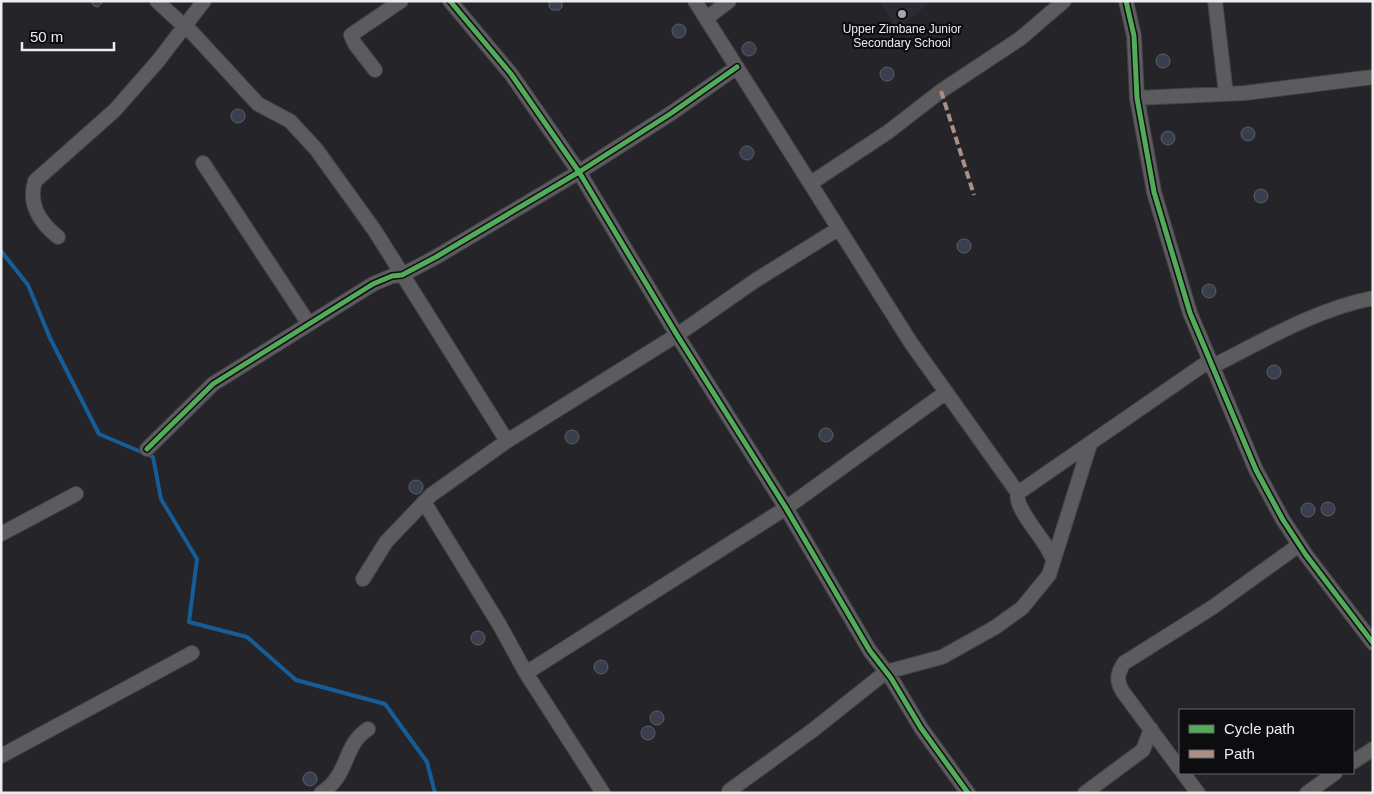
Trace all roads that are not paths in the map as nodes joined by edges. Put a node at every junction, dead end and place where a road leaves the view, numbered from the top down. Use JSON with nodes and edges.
{"nodes":[{"id":1,"x":158,"y":1,"type":"edge"},
{"id":2,"x":204,"y":1,"type":"edge"},
{"id":3,"x":400,"y":1,"type":"edge"},
{"id":4,"x":450,"y":1,"type":"edge"},
{"id":5,"x":696,"y":1,"type":"edge"},
{"id":6,"x":729,"y":1,"type":"edge"},
{"id":7,"x":1064,"y":1,"type":"edge"},
{"id":8,"x":1126,"y":1,"type":"edge"},
{"id":9,"x":1215,"y":1,"type":"edge"},
{"id":10,"x":707,"y":18,"type":"junction"},
{"id":11,"x":186,"y":27,"type":"junction"},
{"id":12,"x":738,"y":67,"type":"junction"},
{"id":13,"x":375,"y":70,"type":"dead end"},
{"id":14,"x":1373,"y":77,"type":"edge"},
{"id":15,"x":1226,"y":94,"type":"junction"},
{"id":16,"x":1138,"y":98,"type":"junction"},
{"id":17,"x":203,"y":163,"type":"dead end"},
{"id":18,"x":578,"y":172,"type":"junction"},
{"id":19,"x":811,"y":183,"type":"junction"},
{"id":20,"x":838,"y":230,"type":"junction"},
{"id":21,"x":58,"y":237,"type":"dead end"},
{"id":22,"x":402,"y":275,"type":"junction"},
{"id":23,"x":1373,"y":298,"type":"edge"},
{"id":24,"x":310,"y":324,"type":"junction"},
{"id":25,"x":677,"y":335,"type":"junction"},
{"id":26,"x":1210,"y":364,"type":"junction"},
{"id":27,"x":945,"y":393,"type":"junction"},
{"id":28,"x":507,"y":441,"type":"junction"},
{"id":29,"x":1090,"y":444,"type":"junction"},
{"id":30,"x":147,"y":449,"type":"dead end"},
{"id":31,"x":76,"y":494,"type":"dead end"},
{"id":32,"x":1018,"y":494,"type":"junction"},
{"id":33,"x":424,"y":502,"type":"junction"},
{"id":34,"x":786,"y":508,"type":"junction"},
{"id":35,"x":1,"y":534,"type":"edge"},
{"id":36,"x":1299,"y":545,"type":"junction"},
{"id":37,"x":1053,"y":560,"type":"junction"},
{"id":38,"x":363,"y":579,"type":"dead end"},
{"id":39,"x":1373,"y":643,"type":"edge"},
{"id":40,"x":192,"y":652,"type":"dead end"},
{"id":41,"x":886,"y":672,"type":"junction"},
{"id":42,"x":526,"y":673,"type":"junction"},
{"id":43,"x":368,"y":729,"type":"dead end"},
{"id":44,"x":1151,"y":729,"type":"junction"},
{"id":45,"x":1373,"y":749,"type":"edge"},
{"id":46,"x":1,"y":756,"type":"edge"},
{"id":47,"x":1354,"y":761,"type":"edge"},
{"id":48,"x":1179,"y":769,"type":"edge"},
{"id":49,"x":1184,"y":774,"type":"edge"},
{"id":50,"x":1334,"y":774,"type":"edge"},
{"id":51,"x":729,"y":791,"type":"dead end"},
{"id":52,"x":321,"y":793,"type":"edge"},
{"id":53,"x":603,"y":793,"type":"edge"},
{"id":54,"x":968,"y":793,"type":"edge"},
{"id":55,"x":1085,"y":793,"type":"edge"},
{"id":56,"x":1198,"y":793,"type":"edge"},
{"id":57,"x":1308,"y":793,"type":"edge"}],
"edges":[{"from":1,"to":11,"type":"street"},
{"from":2,"to":11,"type":"street"},
{"from":3,"to":13,"type":"street"},
{"from":4,"to":18,"type":"street"},
{"from":5,"to":10,"type":"street"},
{"from":6,"to":10,"type":"street"},
{"from":7,"to":19,"type":"street"},
{"from":8,"to":16,"type":"street"},
{"from":9,"to":15,"type":"street"},
{"from":10,"to":12,"type":"street"},
{"from":11,"to":21,"type":"street"},
{"from":11,"to":22,"type":"street"},
{"from":12,"to":18,"type":"street"},
{"from":12,"to":19,"type":"street"},
{"from":14,"to":15,"type":"street"},
{"from":15,"to":16,"type":"street"},
{"from":16,"to":26,"type":"street"},
{"from":17,"to":24,"type":"street"},
{"from":18,"to":22,"type":"street"},
{"from":18,"to":25,"type":"street"},
{"from":19,"to":20,"type":"street"},
{"from":20,"to":25,"type":"street"},
{"from":20,"to":27,"type":"street"},
{"from":22,"to":24,"type":"street"},
{"from":22,"to":28,"type":"street"},
{"from":23,"to":26,"type":"street"},
{"from":24,"to":30,"type":"street"},
{"from":25,"to":28,"type":"street"},
{"from":25,"to":34,"type":"street"},
{"from":26,"to":29,"type":"street"},
{"from":26,"to":36,"type":"street"},
{"from":27,"to":32,"type":"street"},
{"from":27,"to":34,"type":"street"},
{"from":28,"to":33,"type":"street"},
{"from":29,"to":32,"type":"street"},
{"from":29,"to":37,"type":"street"},
{"from":31,"to":35,"type":"street"},
{"from":32,"to":37,"type":"street"},
{"from":33,"to":38,"type":"street"},
{"from":33,"to":42,"type":"street"},
{"from":34,"to":41,"type":"street"},
{"from":34,"to":42,"type":"street"},
{"from":36,"to":39,"type":"street"},
{"from":36,"to":44,"type":"street"},
{"from":37,"to":41,"type":"street"},
{"from":40,"to":46,"type":"street"},
{"from":41,"to":51,"type":"street"},
{"from":41,"to":54,"type":"street"},
{"from":42,"to":53,"type":"street"},
{"from":43,"to":52,"type":"street"},
{"from":44,"to":48,"type":"street"},
{"from":44,"to":55,"type":"street"},
{"from":45,"to":47,"type":"street"},
{"from":49,"to":56,"type":"street"},
{"from":50,"to":57,"type":"street"}]}
